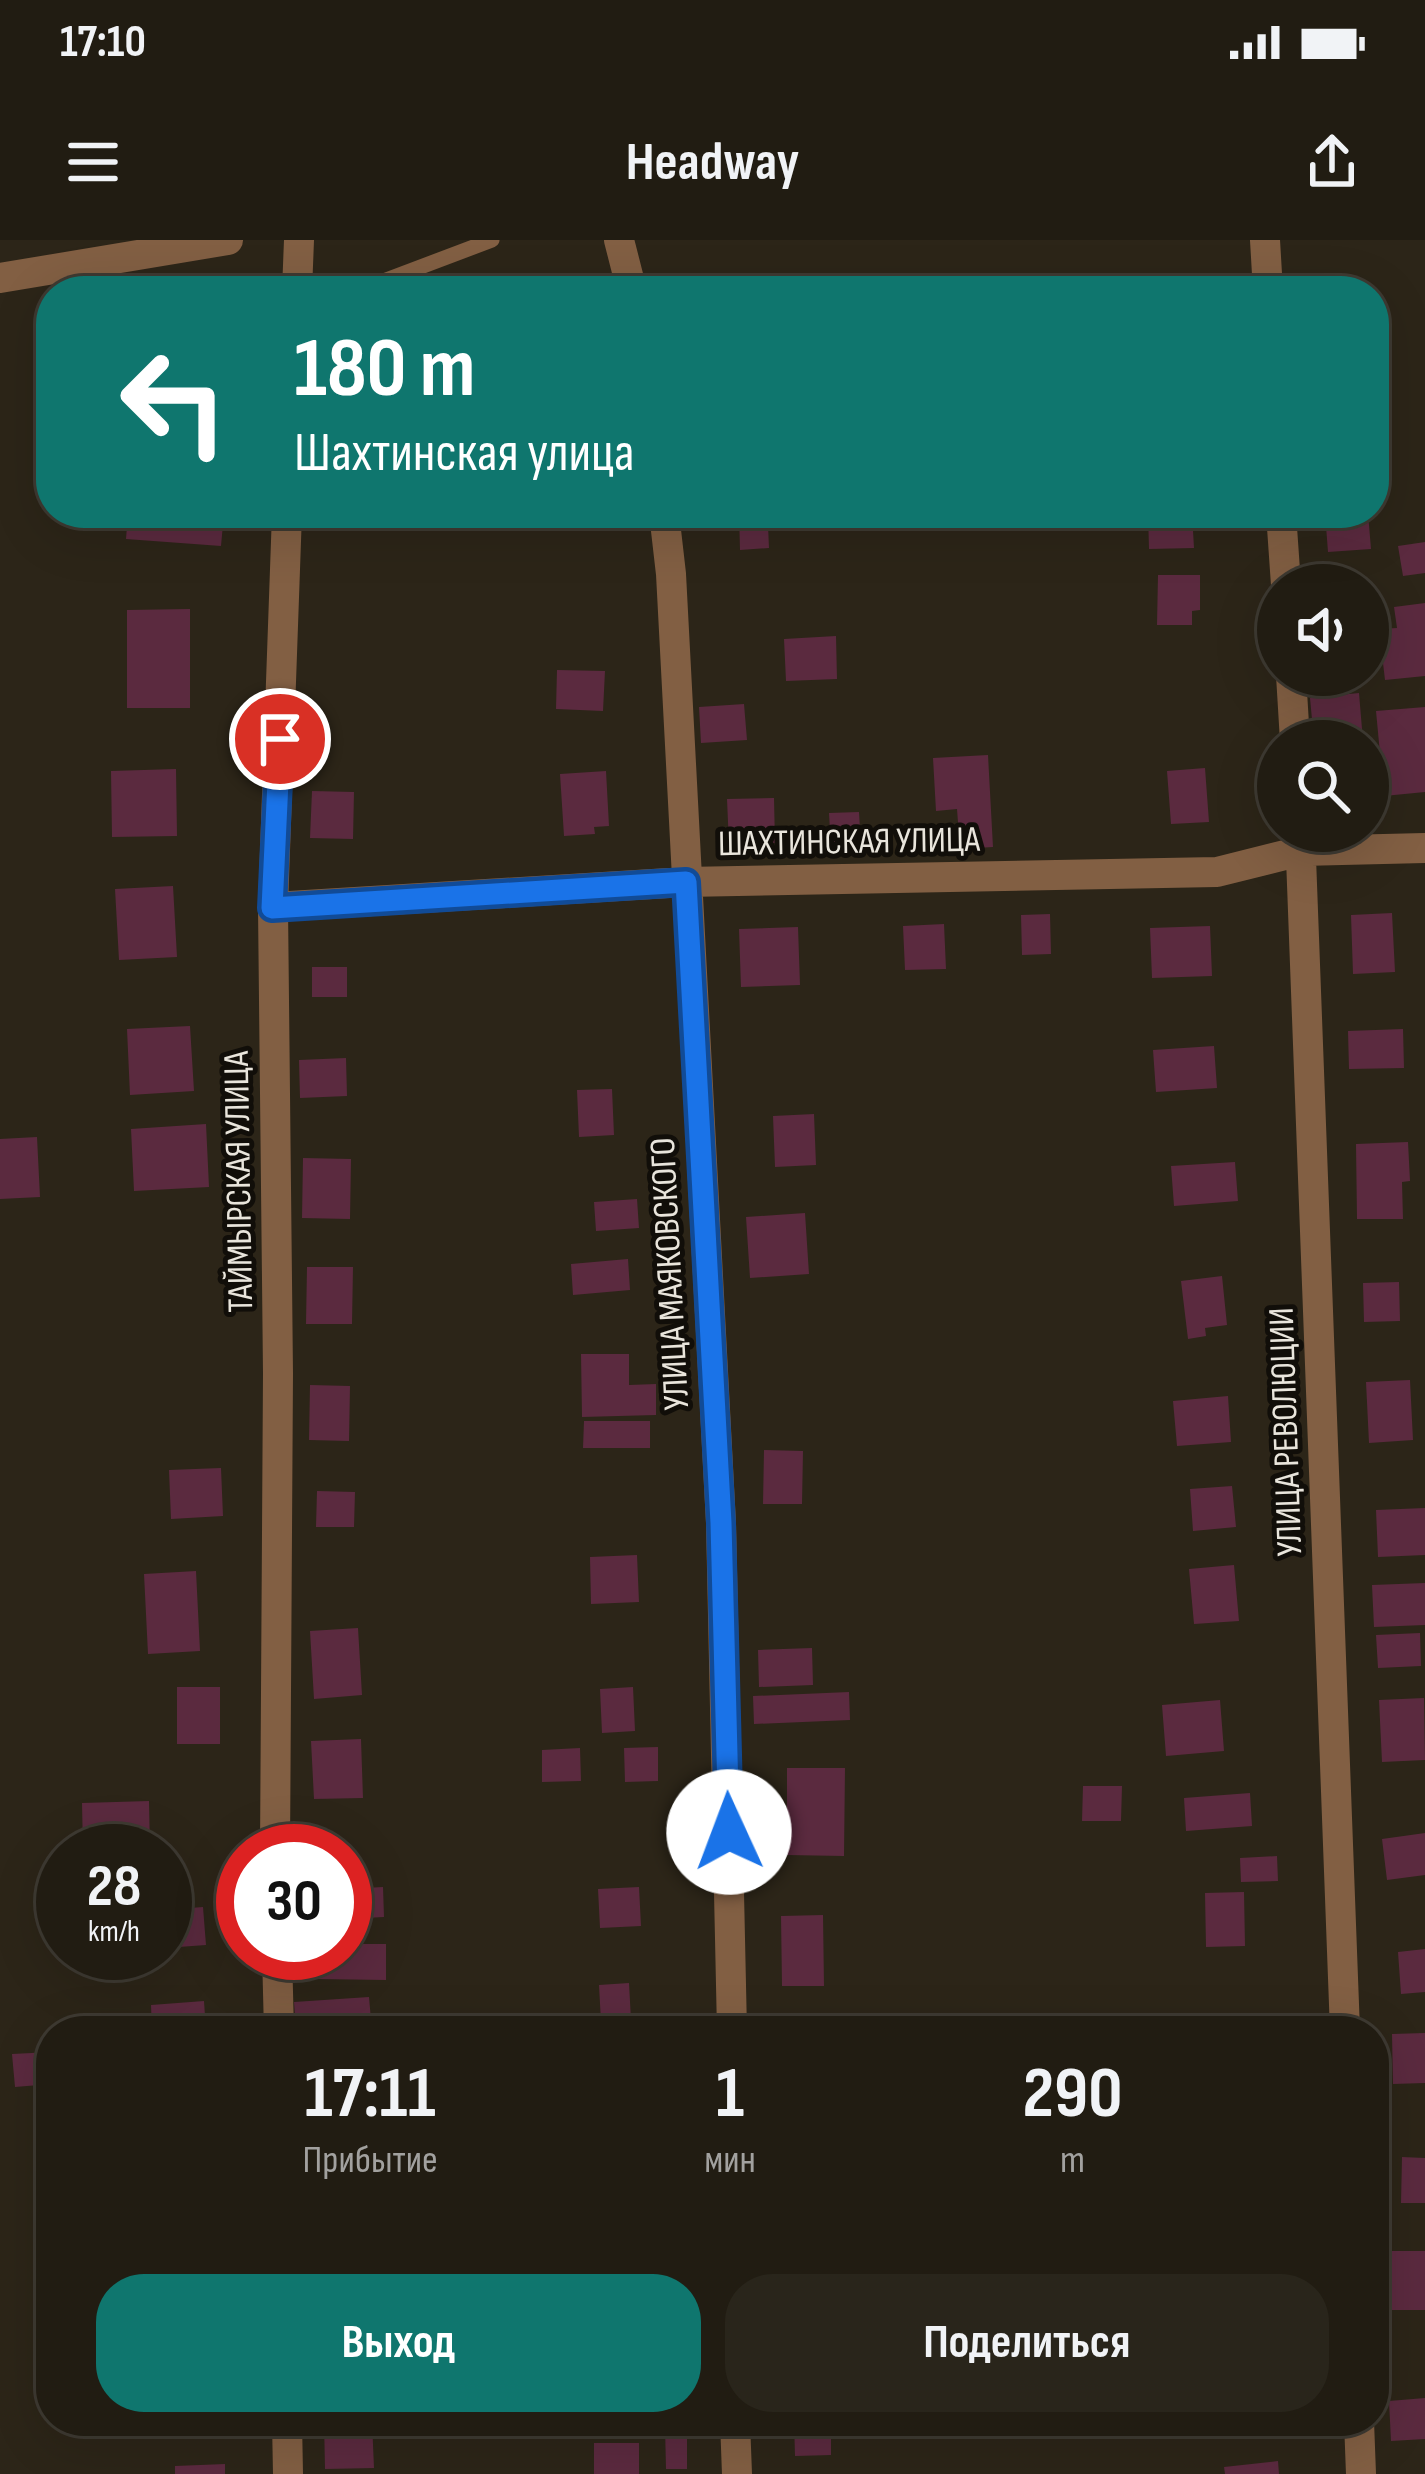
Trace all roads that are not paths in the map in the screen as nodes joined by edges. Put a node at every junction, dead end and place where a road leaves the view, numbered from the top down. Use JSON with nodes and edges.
{"nodes":[{"id":1,"x":228,"y":240,"type":"edge"},
{"id":2,"x":298,"y":240,"type":"edge"},
{"id":3,"x":492,"y":240,"type":"edge"},
{"id":4,"x":619,"y":240,"type":"edge"},
{"id":5,"x":1265,"y":240,"type":"edge"},
{"id":6,"x":297,"y":276,"type":"edge"},
{"id":7,"x":397,"y":276,"type":"edge"},
{"id":8,"x":628,"y":276,"type":"edge"},
{"id":9,"x":1267,"y":276,"type":"edge"},
{"id":10,"x":0,"y":278,"type":"edge"},
{"id":11,"x":286,"y":528,"type":"edge"},
{"id":12,"x":666,"y":528,"type":"edge"},
{"id":13,"x":1282,"y":528,"type":"edge"},
{"id":14,"x":1285,"y":564,"type":"edge"},
{"id":15,"x":1389,"y":846,"type":"edge"},
{"id":16,"x":1425,"y":848,"type":"edge"},
{"id":17,"x":1281,"y":852,"type":"edge"},
{"id":18,"x":1300,"y":852,"type":"edge"},
{"id":19,"x":686,"y":882,"type":"junction"},
{"id":20,"x":272,"y":908,"type":"junction"},
{"id":21,"x":275,"y":1824,"type":"edge"},
{"id":22,"x":278,"y":1980,"type":"edge"},
{"id":23,"x":279,"y":2016,"type":"edge"},
{"id":24,"x":732,"y":2016,"type":"edge"},
{"id":25,"x":1344,"y":2016,"type":"edge"},
{"id":26,"x":287,"y":2436,"type":"edge"},
{"id":27,"x":736,"y":2436,"type":"edge"},
{"id":28,"x":1360,"y":2436,"type":"edge"},
{"id":29,"x":288,"y":2474,"type":"edge"},
{"id":30,"x":737,"y":2474,"type":"edge"},
{"id":31,"x":1361,"y":2474,"type":"edge"}],
"edges":[{"from":1,"to":10,"type":"street"},
{"from":2,"to":6,"type":"street"},
{"from":3,"to":7,"type":"lane"},
{"from":4,"to":8,"type":"street"},
{"from":5,"to":9,"type":"street"},
{"from":11,"to":20,"type":"street","name":"ТАЙМЫРСКАЯ УЛИЦА"},
{"from":12,"to":19,"type":"street","name":"УЛИЦА МАЯКОВСКОГО"},
{"from":13,"to":14,"type":"street"},
{"from":15,"to":16,"type":"street","name":"ШАХТИНСКАЯ УЛИЦА"},
{"from":17,"to":19,"type":"street","name":"ШАХТИНСКАЯ УЛИЦА"},
{"from":18,"to":25,"type":"street","name":"УЛИЦА РЕВОЛЮЦИИ"},
{"from":19,"to":20,"type":"street","name":"ШАХТИНСКАЯ УЛИЦА"},
{"from":19,"to":24,"type":"street","name":"УЛИЦА МАЯКОВСКОГО"},
{"from":20,"to":21,"type":"street","name":"ТАЙМЫРСКАЯ УЛИЦА"},
{"from":22,"to":23,"type":"street"},
{"from":26,"to":29,"type":"street"},
{"from":27,"to":30,"type":"street"},
{"from":28,"to":31,"type":"street"}]}
